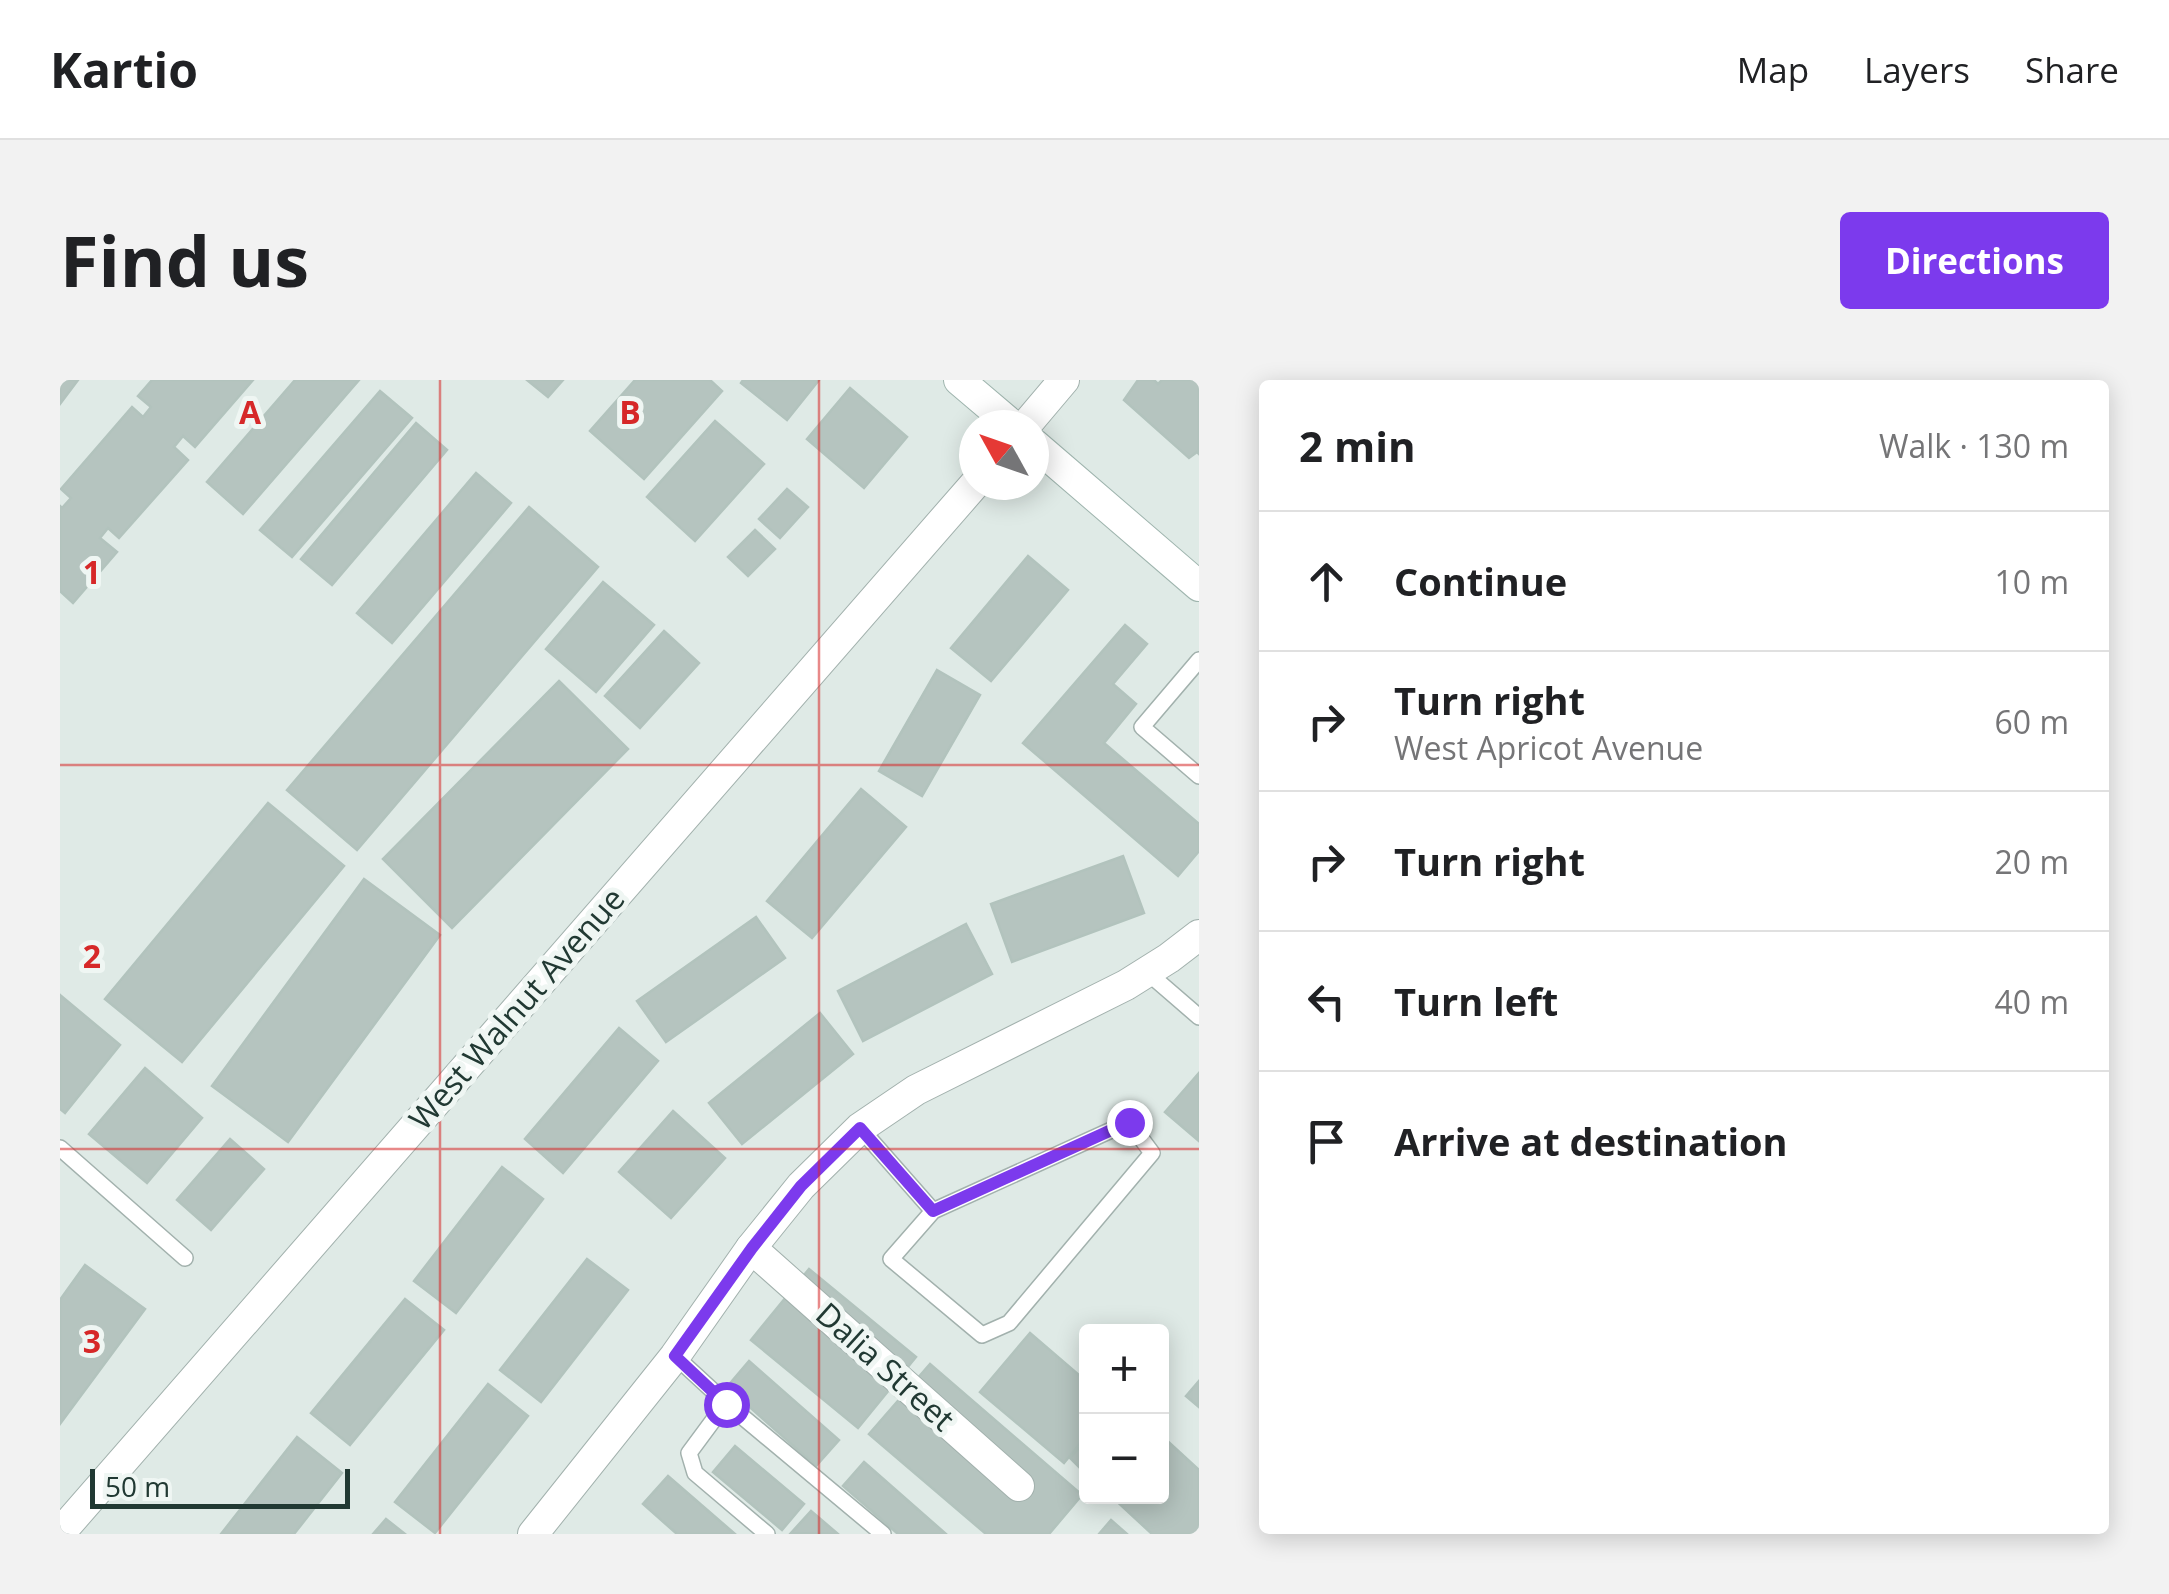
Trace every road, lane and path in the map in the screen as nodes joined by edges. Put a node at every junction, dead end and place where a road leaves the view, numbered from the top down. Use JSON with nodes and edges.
{"nodes":[{"id":1,"x":959,"y":380,"type":"edge"},
{"id":2,"x":1064,"y":380,"type":"edge"},
{"id":3,"x":994,"y":410,"type":"edge"},
{"id":4,"x":1039,"y":410,"type":"edge"},
{"id":5,"x":1049,"y":457,"type":"edge"},
{"id":6,"x":961,"y":500,"type":"edge"},
{"id":7,"x":1199,"y":586,"type":"edge"},
{"id":8,"x":1199,"y":660,"type":"edge"},
{"id":9,"x":1199,"y":776,"type":"edge"},
{"id":10,"x":1199,"y":935,"type":"edge"},
{"id":11,"x":1147,"y":972,"type":"junction"},
{"id":12,"x":1199,"y":1017,"type":"edge"},
{"id":13,"x":860,"y":1128,"type":"junction"},
{"id":14,"x":60,"y":1148,"type":"edge"},
{"id":15,"x":933,"y":1211,"type":"junction"},
{"id":16,"x":752,"y":1248,"type":"junction"},
{"id":17,"x":186,"y":1258,"type":"dead end"},
{"id":18,"x":675,"y":1356,"type":"junction"},
{"id":19,"x":726,"y":1404,"type":"junction"},
{"id":20,"x":1019,"y":1486,"type":"dead end"},
{"id":21,"x":60,"y":1533,"type":"edge"},
{"id":22,"x":533,"y":1534,"type":"edge"},
{"id":23,"x":767,"y":1534,"type":"edge"},
{"id":24,"x":883,"y":1534,"type":"edge"}],
"edges":[{"from":1,"to":3,"type":"street"},
{"from":2,"to":4,"type":"street"},
{"from":5,"to":7,"type":"street"},
{"from":6,"to":21,"type":"street","name":"West Walnut Avenue"},
{"from":8,"to":9,"type":"lane"},
{"from":10,"to":11,"type":"street"},
{"from":11,"to":12,"type":"lane"},
{"from":11,"to":13,"type":"street"},
{"from":13,"to":15,"type":"lane"},
{"from":13,"to":16,"type":"street"},
{"from":14,"to":17,"type":"lane"},
{"from":15,"to":15,"type":"lane"},
{"from":16,"to":18,"type":"street"},
{"from":16,"to":20,"type":"street","name":"Dalia Street"},
{"from":18,"to":19,"type":"lane"},
{"from":18,"to":22,"type":"street"},
{"from":19,"to":23,"type":"lane"},
{"from":19,"to":24,"type":"lane"}]}
